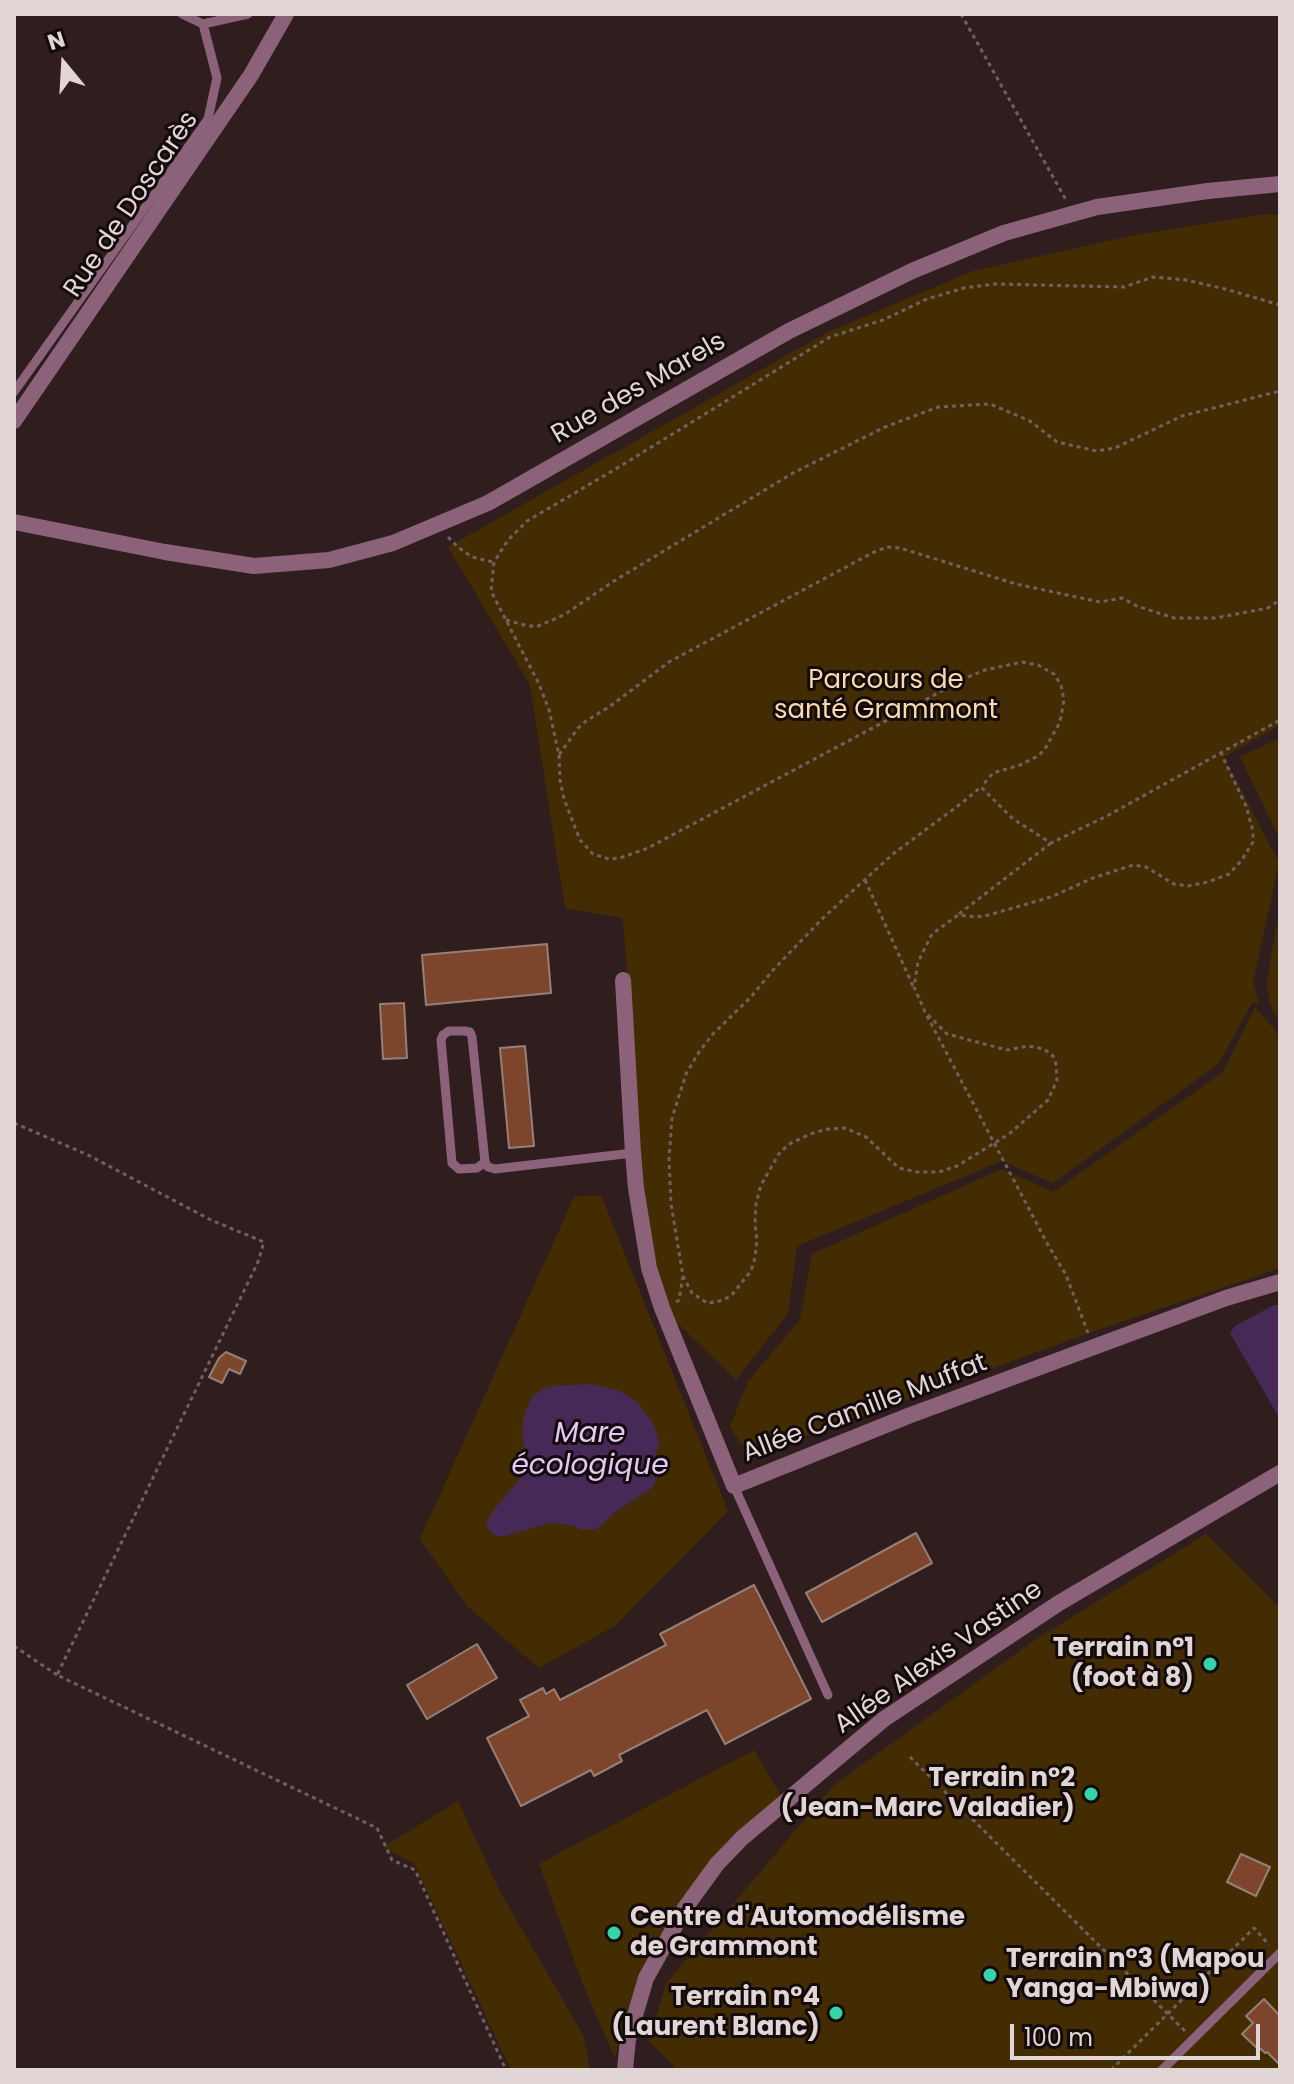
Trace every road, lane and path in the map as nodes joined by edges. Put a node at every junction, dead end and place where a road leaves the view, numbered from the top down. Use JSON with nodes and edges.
{"nodes":[{"id":1,"x":182,"y":14,"type":"edge"},
{"id":2,"x":248,"y":14,"type":"edge"},
{"id":3,"x":286,"y":14,"type":"edge"},
{"id":4,"x":961,"y":14,"type":"edge"},
{"id":5,"x":203,"y":24,"type":"junction"},
{"id":6,"x":1280,"y":184,"type":"edge"},
{"id":7,"x":1065,"y":198,"type":"dead end"},
{"id":8,"x":1280,"y":305,"type":"edge"},
{"id":9,"x":1280,"y":391,"type":"edge"},
{"id":10,"x":14,"y":392,"type":"edge"},
{"id":11,"x":14,"y":421,"type":"edge"},
{"id":12,"x":14,"y":522,"type":"edge"},
{"id":13,"x":426,"y":529,"type":"junction"},
{"id":14,"x":494,"y":562,"type":"junction"},
{"id":15,"x":1280,"y":600,"type":"edge"},
{"id":16,"x":506,"y":620,"type":"junction"},
{"id":17,"x":1280,"y":720,"type":"edge"},
{"id":18,"x":1221,"y":753,"type":"junction"},
{"id":19,"x":559,"y":755,"type":"junction"},
{"id":20,"x":981,"y":787,"type":"junction"},
{"id":21,"x":1051,"y":843,"type":"junction"},
{"id":22,"x":865,"y":880,"type":"junction"},
{"id":23,"x":958,"y":915,"type":"junction"},
{"id":24,"x":623,"y":980,"type":"dead end"},
{"id":25,"x":916,"y":991,"type":"junction"},
{"id":26,"x":925,"y":1012,"type":"junction"},
{"id":27,"x":14,"y":1123,"type":"edge"},
{"id":28,"x":995,"y":1143,"type":"junction"},
{"id":29,"x":633,"y":1153,"type":"junction"},
{"id":30,"x":485,"y":1162,"type":"junction"},
{"id":31,"x":683,"y":1276,"type":"junction"},
{"id":32,"x":1280,"y":1282,"type":"edge"},
{"id":33,"x":662,"y":1308,"type":"junction"},
{"id":34,"x":1094,"y":1348,"type":"junction"},
{"id":35,"x":1280,"y":1473,"type":"edge"},
{"id":36,"x":734,"y":1486,"type":"junction"},
{"id":37,"x":14,"y":1646,"type":"edge"},
{"id":38,"x":57,"y":1675,"type":"junction"},
{"id":39,"x":828,"y":1695,"type":"dead end"},
{"id":40,"x":910,"y":1757,"type":"dead end"},
{"id":41,"x":1279,"y":1954,"type":"edge"},
{"id":42,"x":1168,"y":2014,"type":"junction"},
{"id":43,"x":1193,"y":2039,"type":"junction"},
{"id":44,"x":506,"y":2070,"type":"edge"},
{"id":45,"x":625,"y":2070,"type":"edge"},
{"id":46,"x":1111,"y":2070,"type":"edge"},
{"id":47,"x":1162,"y":2070,"type":"edge"}],
"edges":[{"from":1,"to":5,"type":"lane"},
{"from":2,"to":5,"type":"lane"},
{"from":3,"to":11,"type":"street","name":"Rue de Doscarès"},
{"from":4,"to":7,"type":"path"},
{"from":5,"to":10,"type":"lane"},
{"from":6,"to":13,"type":"street","name":"Rue des Marels"},
{"from":8,"to":14,"type":"path"},
{"from":9,"to":16,"type":"path"},
{"from":12,"to":13,"type":"street","name":"Rue des Marels"},
{"from":13,"to":14,"type":"path"},
{"from":14,"to":16,"type":"path"},
{"from":15,"to":19,"type":"path"},
{"from":16,"to":19,"type":"path"},
{"from":17,"to":18,"type":"path"},
{"from":18,"to":21,"type":"path"},
{"from":18,"to":23,"type":"path"},
{"from":19,"to":20,"type":"path"},
{"from":20,"to":21,"type":"path"},
{"from":20,"to":22,"type":"path"},
{"from":21,"to":23,"type":"path"},
{"from":22,"to":25,"type":"path"},
{"from":22,"to":31,"type":"path"},
{"from":23,"to":25,"type":"path"},
{"from":24,"to":29,"type":"street","name":"Allée Camille Muffat"},
{"from":25,"to":26,"type":"path"},
{"from":26,"to":28,"type":"path"},
{"from":26,"to":28,"type":"path"},
{"from":27,"to":38,"type":"path"},
{"from":28,"to":31,"type":"path"},
{"from":28,"to":34,"type":"path"},
{"from":29,"to":30,"type":"lane"},
{"from":29,"to":33,"type":"street","name":"Allée Camille Muffat"},
{"from":30,"to":30,"type":"lane"},
{"from":31,"to":33,"type":"path"},
{"from":32,"to":34,"type":"street","name":"Allée Camille Muffat"},
{"from":33,"to":36,"type":"street","name":"Allée Camille Muffat"},
{"from":34,"to":36,"type":"street","name":"Allée Camille Muffat"},
{"from":35,"to":45,"type":"street","name":"Allée Alexis Vastine"},
{"from":36,"to":39,"type":"lane"},
{"from":37,"to":38,"type":"path"},
{"from":38,"to":44,"type":"path"},
{"from":40,"to":42,"type":"path"},
{"from":41,"to":42,"type":"path"},
{"from":41,"to":43,"type":"lane"},
{"from":42,"to":43,"type":"path"},
{"from":42,"to":46,"type":"path"},
{"from":43,"to":47,"type":"lane"}]}
